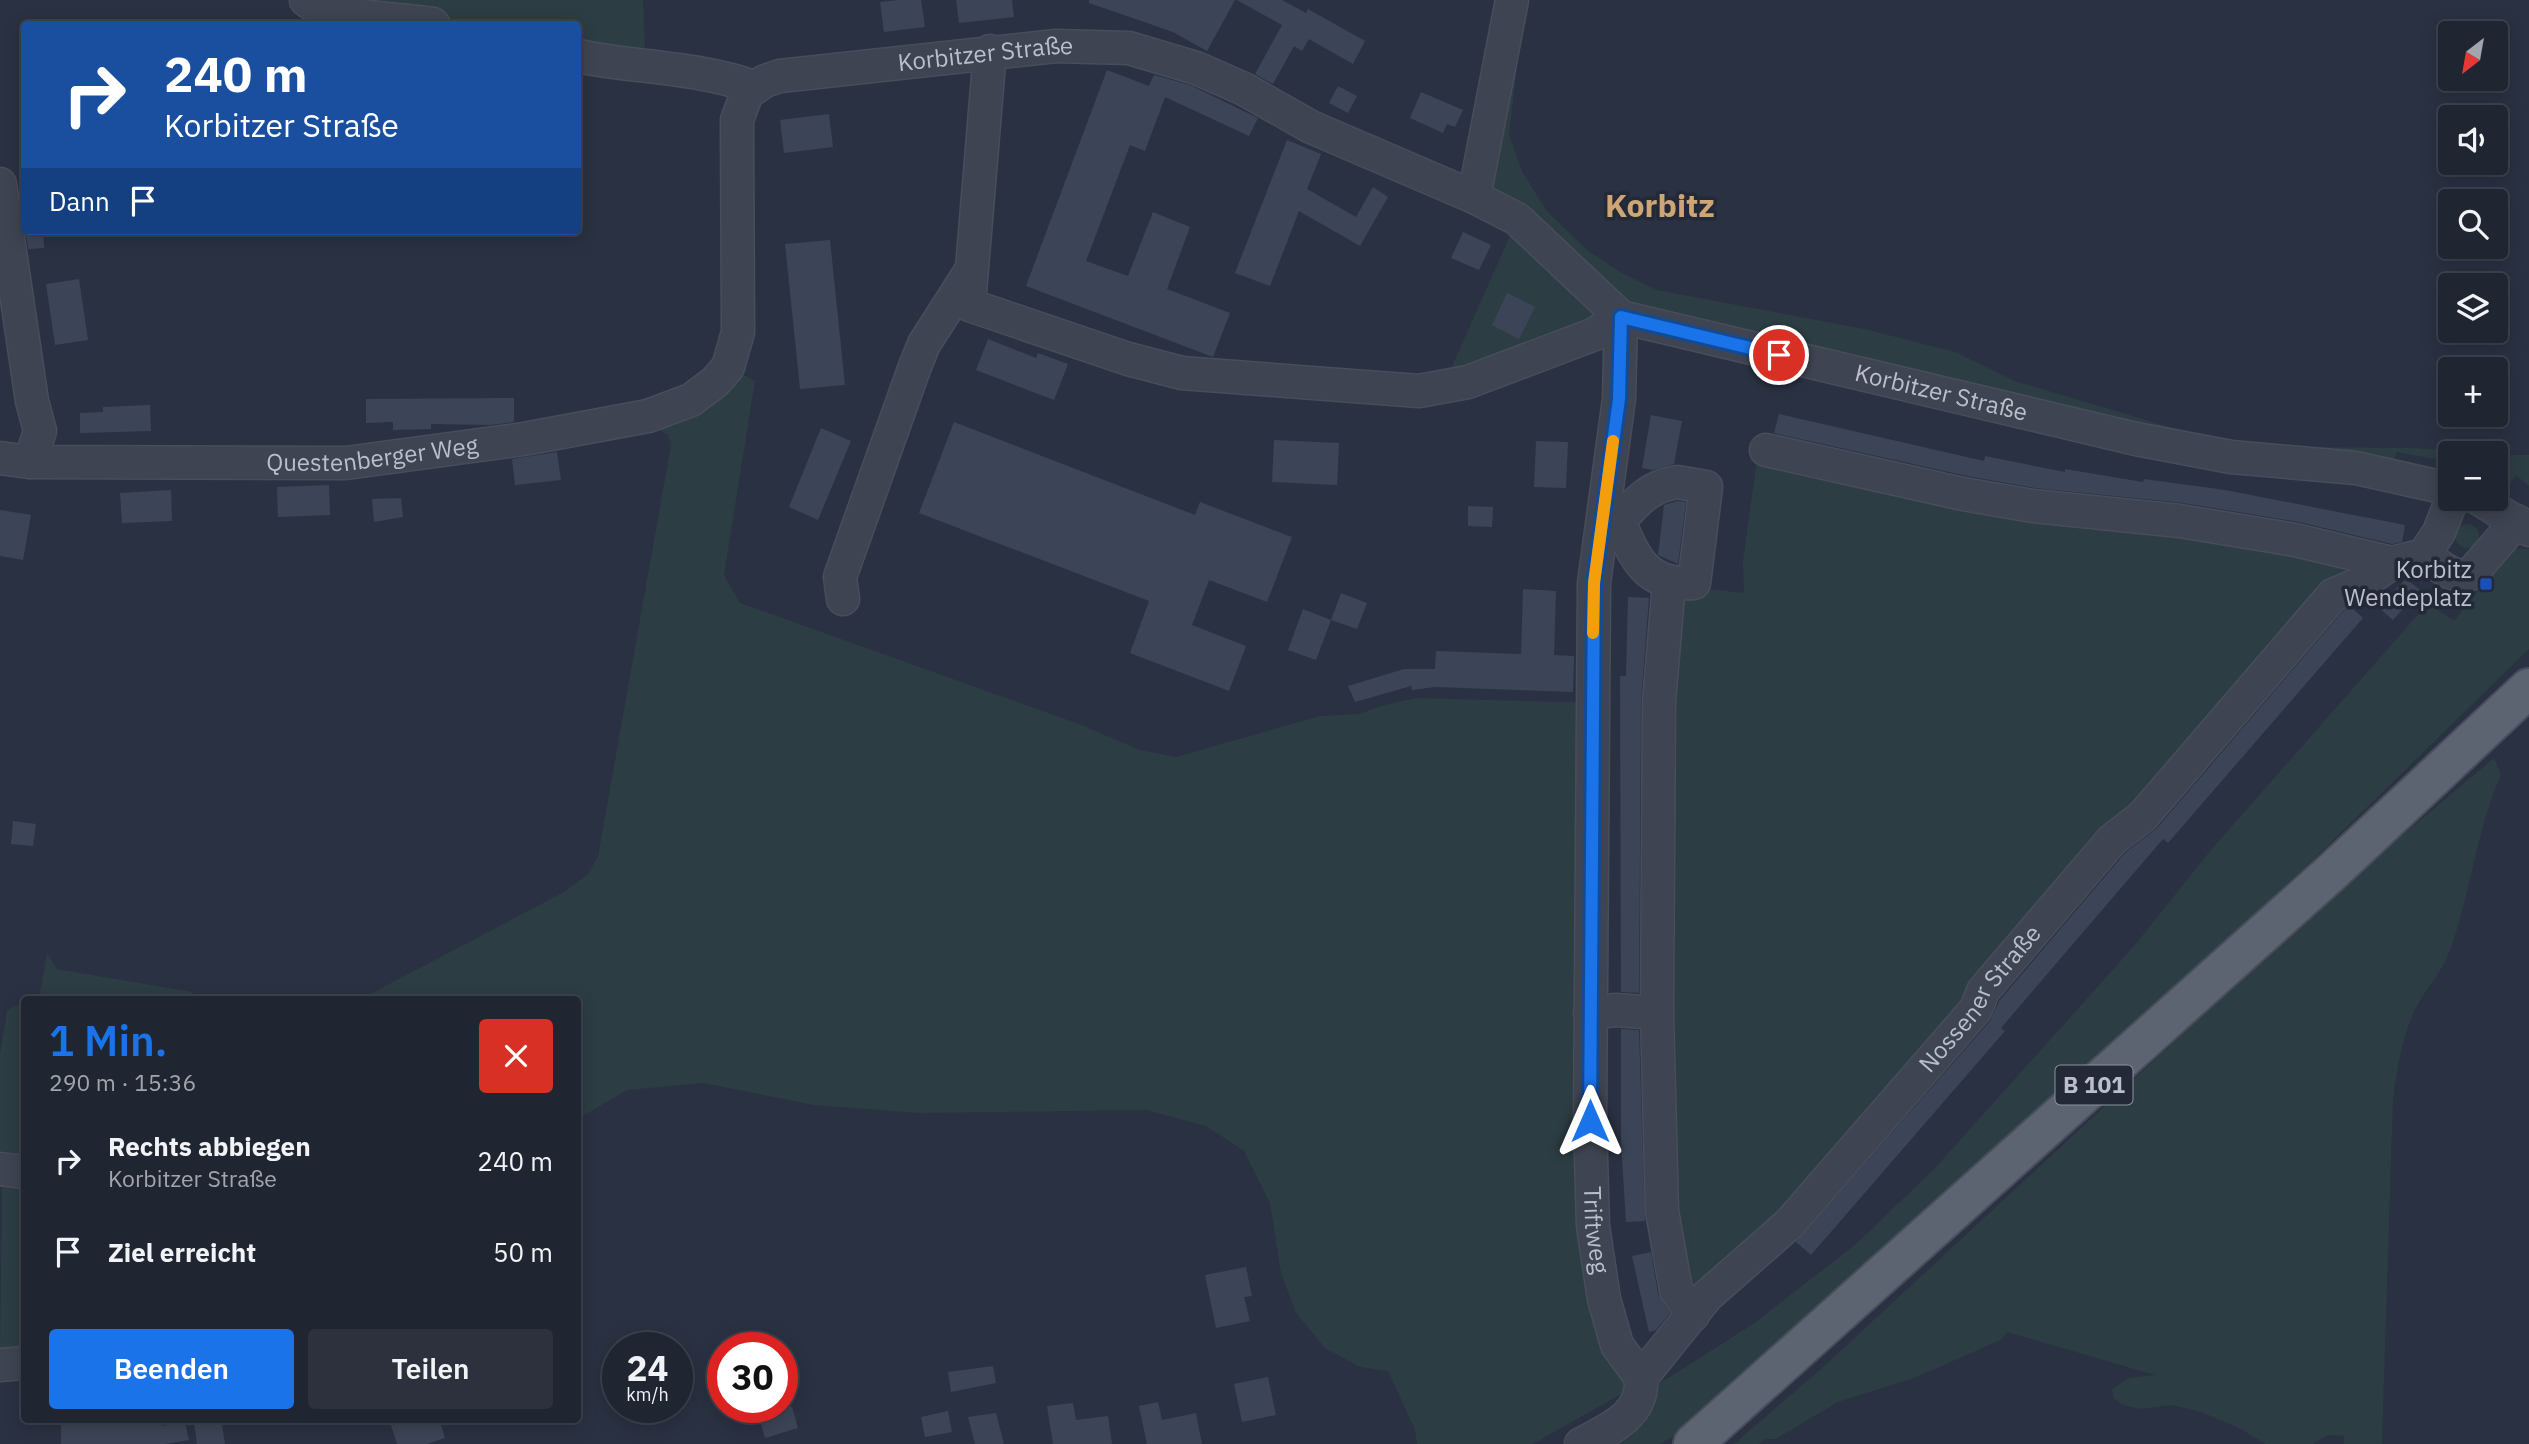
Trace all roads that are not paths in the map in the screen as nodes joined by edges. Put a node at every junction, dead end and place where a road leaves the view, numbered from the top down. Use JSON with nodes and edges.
{"nodes":[{"id":1,"x":306,"y":0,"type":"edge"},
{"id":2,"x":1512,"y":0,"type":"edge"},
{"id":3,"x":404,"y":21,"type":"edge"},
{"id":4,"x":990,"y":51,"type":"junction"},
{"id":5,"x":581,"y":57,"type":"edge"},
{"id":6,"x":754,"y":87,"type":"junction"},
{"id":7,"x":0,"y":184,"type":"edge"},
{"id":8,"x":1475,"y":197,"type":"junction"},
{"id":9,"x":971,"y":271,"type":"junction"},
{"id":10,"x":1621,"y":317,"type":"junction"},
{"id":11,"x":1766,"y":450,"type":"dead end"},
{"id":12,"x":15,"y":460,"type":"edge"},
{"id":13,"x":2438,"y":486,"type":"edge"},
{"id":14,"x":2447,"y":511,"type":"edge"},
{"id":15,"x":2499,"y":511,"type":"edge"},
{"id":16,"x":1610,"y":520,"type":"junction"},
{"id":17,"x":2523,"y":526,"type":"edge"},
{"id":18,"x":2424,"y":555,"type":"junction"},
{"id":19,"x":2392,"y":563,"type":"junction"},
{"id":20,"x":1669,"y":583,"type":"junction"},
{"id":21,"x":843,"y":599,"type":"dead end"},
{"id":22,"x":2529,"y":688,"type":"edge"},
{"id":23,"x":1591,"y":1013,"type":"junction"},
{"id":24,"x":1657,"y":1013,"type":"junction"},
{"id":25,"x":0,"y":1169,"type":"edge"},
{"id":26,"x":21,"y":1172,"type":"edge"},
{"id":27,"x":1693,"y":1315,"type":"junction"},
{"id":28,"x":21,"y":1363,"type":"edge"},
{"id":29,"x":0,"y":1365,"type":"edge"},
{"id":30,"x":1641,"y":1378,"type":"junction"},
{"id":31,"x":1581,"y":1444,"type":"edge"},
{"id":32,"x":1693,"y":1444,"type":"edge"}],
"edges":[{"from":1,"to":3,"type":"street"},
{"from":2,"to":8,"type":"street"},
{"from":4,"to":6,"type":"street","name":"Korbitzer Straße"},
{"from":4,"to":8,"type":"street","name":"Korbitzer Straße"},
{"from":4,"to":9,"type":"street"},
{"from":5,"to":6,"type":"street"},
{"from":6,"to":12,"type":"street","name":"Questenberger Weg"},
{"from":7,"to":12,"type":"street"},
{"from":8,"to":10,"type":"street","name":"Korbitzer Straße"},
{"from":9,"to":10,"type":"street"},
{"from":9,"to":21,"type":"street"},
{"from":10,"to":13,"type":"street","name":"Korbitzer Straße"},
{"from":10,"to":16,"type":"street","name":"Triftweg"},
{"from":11,"to":19,"type":"street"},
{"from":14,"to":18,"type":"street"},
{"from":15,"to":17,"type":"street"},
{"from":16,"to":20,"type":"street"},
{"from":16,"to":20,"type":"street"},
{"from":16,"to":23,"type":"street","name":"Triftweg"},
{"from":17,"to":18,"type":"street"},
{"from":18,"to":19,"type":"street"},
{"from":19,"to":27,"type":"street","name":"Nossener Straße"},
{"from":20,"to":24,"type":"street"},
{"from":22,"to":32,"type":"main road","number":"B 101"},
{"from":23,"to":24,"type":"street"},
{"from":23,"to":30,"type":"street","name":"Triftweg"},
{"from":24,"to":27,"type":"street"},
{"from":25,"to":26,"type":"street"},
{"from":27,"to":30,"type":"street","name":"Nossener Straße"},
{"from":28,"to":29,"type":"street"},
{"from":30,"to":31,"type":"street","name":"Nossener Straße"}]}
